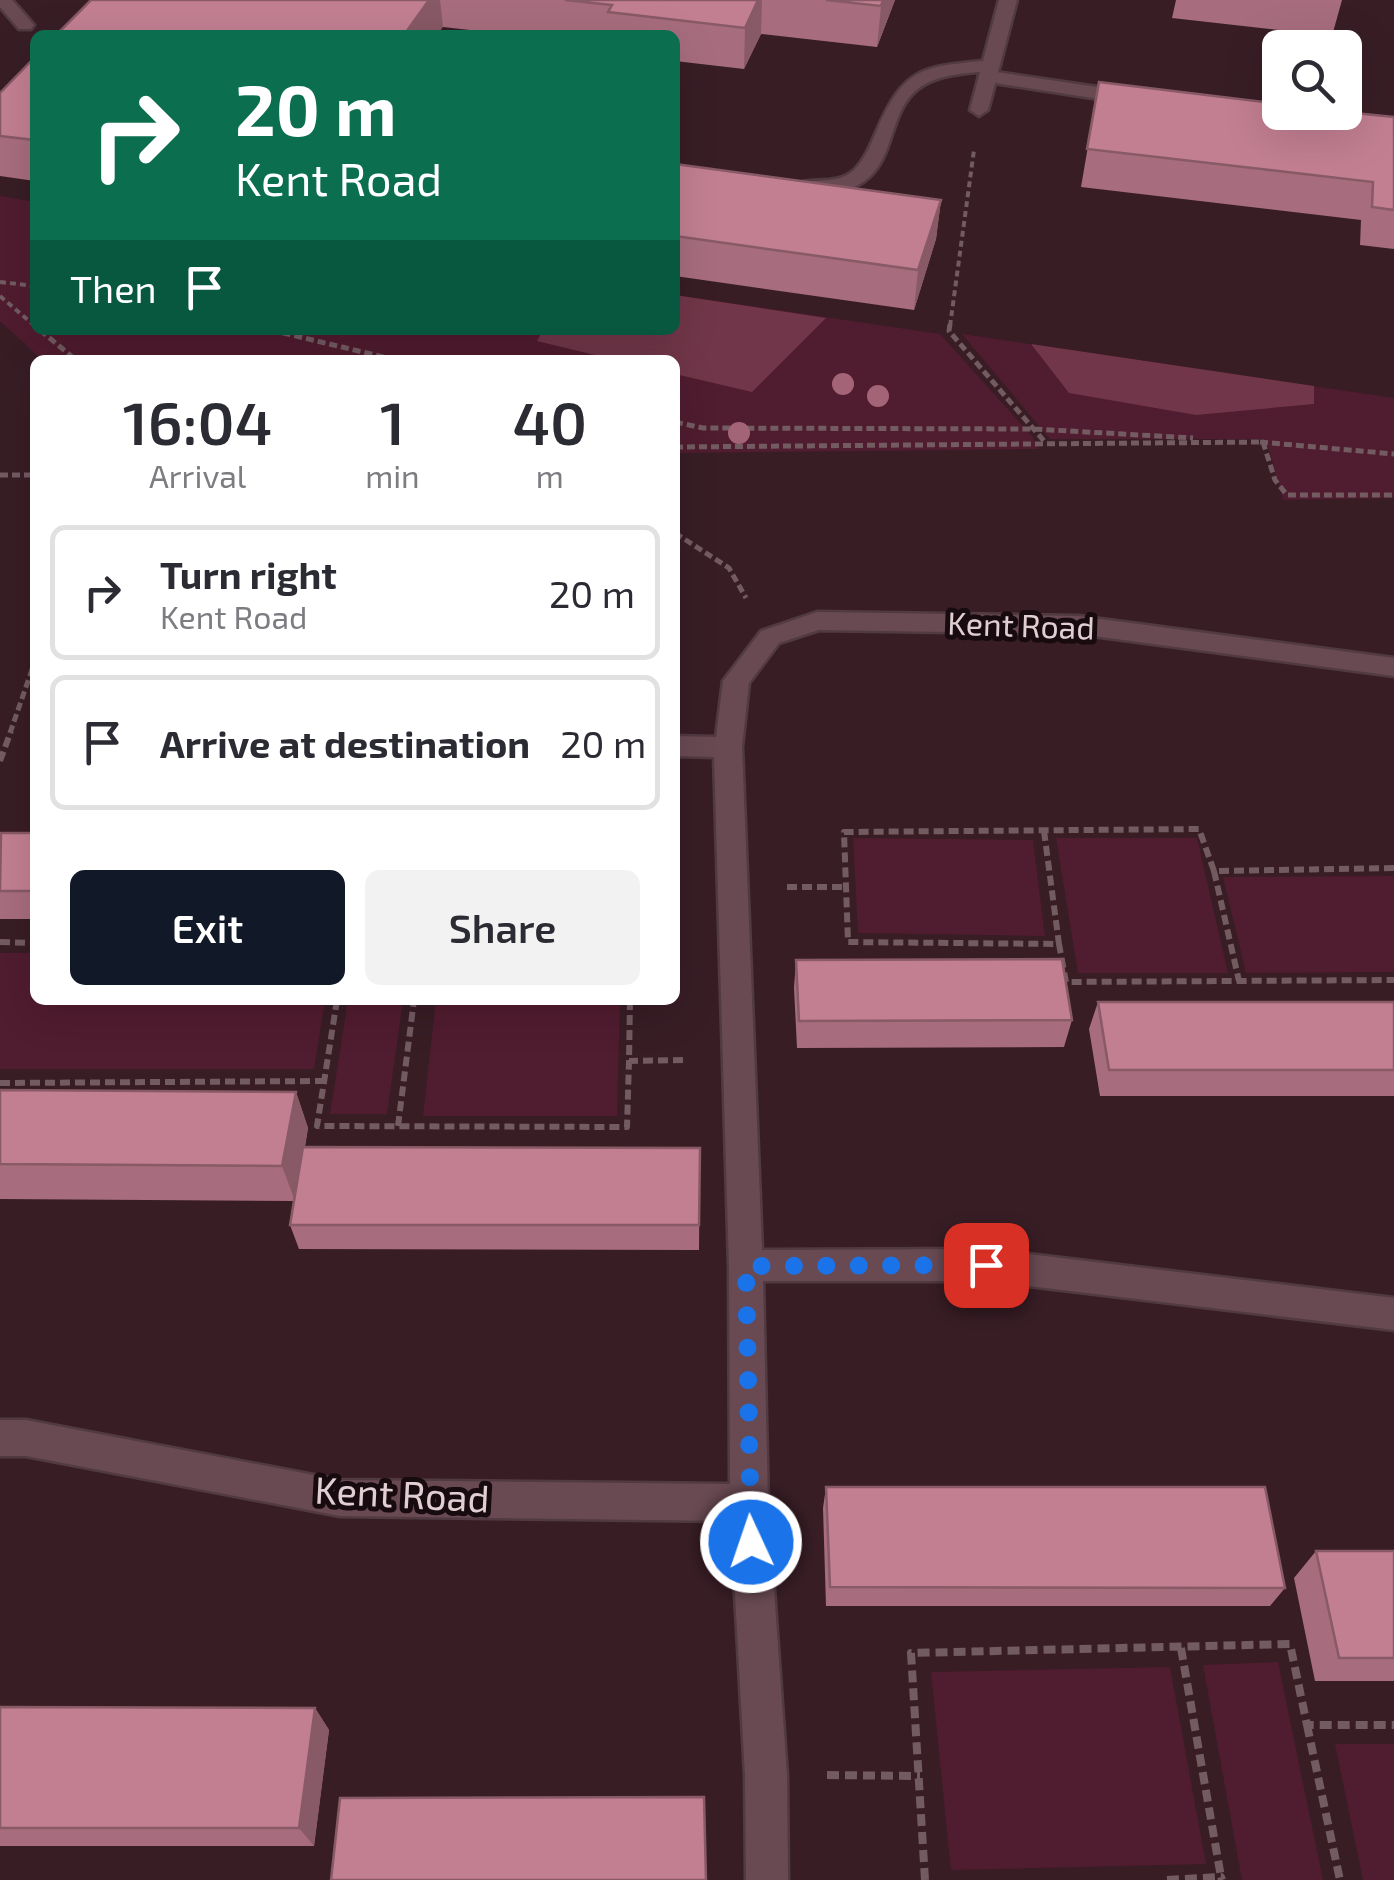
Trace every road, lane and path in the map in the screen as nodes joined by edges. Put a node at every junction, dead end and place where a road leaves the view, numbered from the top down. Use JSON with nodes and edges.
{"nodes":[{"id":1,"x":3,"y":0,"type":"edge"},
{"id":2,"x":1008,"y":0,"type":"edge"},
{"id":3,"x":25,"y":25,"type":"dead end"},
{"id":4,"x":989,"y":71,"type":"junction"},
{"id":5,"x":1150,"y":102,"type":"edge"},
{"id":6,"x":979,"y":110,"type":"joint"},
{"id":7,"x":784,"y":186,"type":"edge"},
{"id":8,"x":0,"y":282,"type":"edge"},
{"id":9,"x":30,"y":285,"type":"edge"},
{"id":10,"x":0,"y":296,"type":"edge"},
{"id":11,"x":30,"y":321,"type":"edge"},
{"id":12,"x":46,"y":335,"type":"edge"},
{"id":13,"x":291,"y":335,"type":"edge"},
{"id":14,"x":70,"y":355,"type":"edge"},
{"id":15,"x":375,"y":355,"type":"edge"},
{"id":16,"x":680,"y":423,"type":"edge"},
{"id":17,"x":1034,"y":429,"type":"junction"},
{"id":18,"x":1045,"y":442,"type":"junction"},
{"id":19,"x":1263,"y":442,"type":"junction"},
{"id":20,"x":680,"y":447,"type":"edge"},
{"id":21,"x":1394,"y":454,"type":"edge"},
{"id":22,"x":0,"y":475,"type":"edge"},
{"id":23,"x":30,"y":475,"type":"edge"},
{"id":24,"x":1394,"y":495,"type":"edge"},
{"id":25,"x":680,"y":536,"type":"edge"},
{"id":26,"x":770,"y":637,"type":"junction"},
{"id":27,"x":1394,"y":667,"type":"edge"},
{"id":28,"x":30,"y":675,"type":"edge"},
{"id":29,"x":680,"y":746,"type":"edge"},
{"id":30,"x":728,"y":747,"type":"junction"},
{"id":31,"x":0,"y":761,"type":"edge"},
{"id":32,"x":1044,"y":830,"type":"junction"},
{"id":33,"x":1394,"y":868,"type":"edge"},
{"id":34,"x":1214,"y":871,"type":"junction"},
{"id":35,"x":0,"y":942,"type":"edge"},
{"id":36,"x":30,"y":942,"type":"edge"},
{"id":37,"x":1060,"y":944,"type":"junction"},
{"id":38,"x":1394,"y":980,"type":"edge"},
{"id":39,"x":1239,"y":981,"type":"junction"},
{"id":40,"x":336,"y":1005,"type":"edge"},
{"id":41,"x":413,"y":1005,"type":"edge"},
{"id":42,"x":630,"y":1005,"type":"edge"},
{"id":43,"x":739,"y":1059,"type":"junction"},
{"id":44,"x":628,"y":1061,"type":"junction"},
{"id":45,"x":324,"y":1080,"type":"junction"},
{"id":46,"x":0,"y":1083,"type":"edge"},
{"id":47,"x":398,"y":1126,"type":"junction"},
{"id":48,"x":746,"y":1266,"type":"junction"},
{"id":49,"x":1394,"y":1314,"type":"edge"},
{"id":50,"x":0,"y":1438,"type":"edge"},
{"id":51,"x":749,"y":1503,"type":"junction"},
{"id":52,"x":1182,"y":1648,"type":"junction"},
{"id":53,"x":1307,"y":1725,"type":"junction"},
{"id":54,"x":1394,"y":1725,"type":"edge"},
{"id":55,"x":766,"y":1775,"type":"junction"},
{"id":56,"x":920,"y":1776,"type":"junction"},
{"id":57,"x":1222,"y":1878,"type":"edge"},
{"id":58,"x":767,"y":1880,"type":"edge"},
{"id":59,"x":926,"y":1880,"type":"edge"},
{"id":60,"x":1166,"y":1880,"type":"edge"},
{"id":61,"x":1340,"y":1880,"type":"edge"}],
"edges":[{"from":1,"to":3,"type":"street"},
{"from":2,"to":4,"type":"street"},
{"from":4,"to":5,"type":"street"},
{"from":4,"to":6,"type":"street"},
{"from":4,"to":7,"type":"street"},
{"from":6,"to":17,"type":"path"},
{"from":8,"to":9,"type":"path"},
{"from":10,"to":11,"type":"path"},
{"from":12,"to":14,"type":"path"},
{"from":13,"to":15,"type":"path"},
{"from":16,"to":17,"type":"path"},
{"from":17,"to":18,"type":"path"},
{"from":17,"to":19,"type":"path"},
{"from":18,"to":19,"type":"path"},
{"from":18,"to":20,"type":"path"},
{"from":19,"to":21,"type":"path"},
{"from":19,"to":24,"type":"path"},
{"from":22,"to":23,"type":"path"},
{"from":25,"to":26,"type":"path"},
{"from":26,"to":27,"type":"street","name":"Kent Road"},
{"from":26,"to":30,"type":"street"},
{"from":28,"to":31,"type":"path"},
{"from":29,"to":30,"type":"street"},
{"from":30,"to":43,"type":"street"},
{"from":32,"to":34,"type":"path"},
{"from":32,"to":37,"type":"path"},
{"from":32,"to":37,"type":"path"},
{"from":33,"to":34,"type":"path"},
{"from":34,"to":39,"type":"path"},
{"from":35,"to":36,"type":"path"},
{"from":37,"to":39,"type":"path"},
{"from":38,"to":39,"type":"path"},
{"from":40,"to":45,"type":"path"},
{"from":41,"to":47,"type":"path"},
{"from":42,"to":44,"type":"path"},
{"from":43,"to":44,"type":"path"},
{"from":43,"to":48,"type":"street"},
{"from":44,"to":47,"type":"path"},
{"from":45,"to":46,"type":"path"},
{"from":45,"to":47,"type":"path"},
{"from":48,"to":49,"type":"street"},
{"from":48,"to":51,"type":"street"},
{"from":50,"to":51,"type":"street","name":"Kent Road"},
{"from":51,"to":55,"type":"street"},
{"from":52,"to":53,"type":"path"},
{"from":52,"to":56,"type":"path"},
{"from":52,"to":57,"type":"path"},
{"from":53,"to":54,"type":"path"},
{"from":53,"to":61,"type":"path"},
{"from":55,"to":56,"type":"path"},
{"from":55,"to":58,"type":"street"},
{"from":56,"to":59,"type":"path"},
{"from":57,"to":60,"type":"path"}]}
